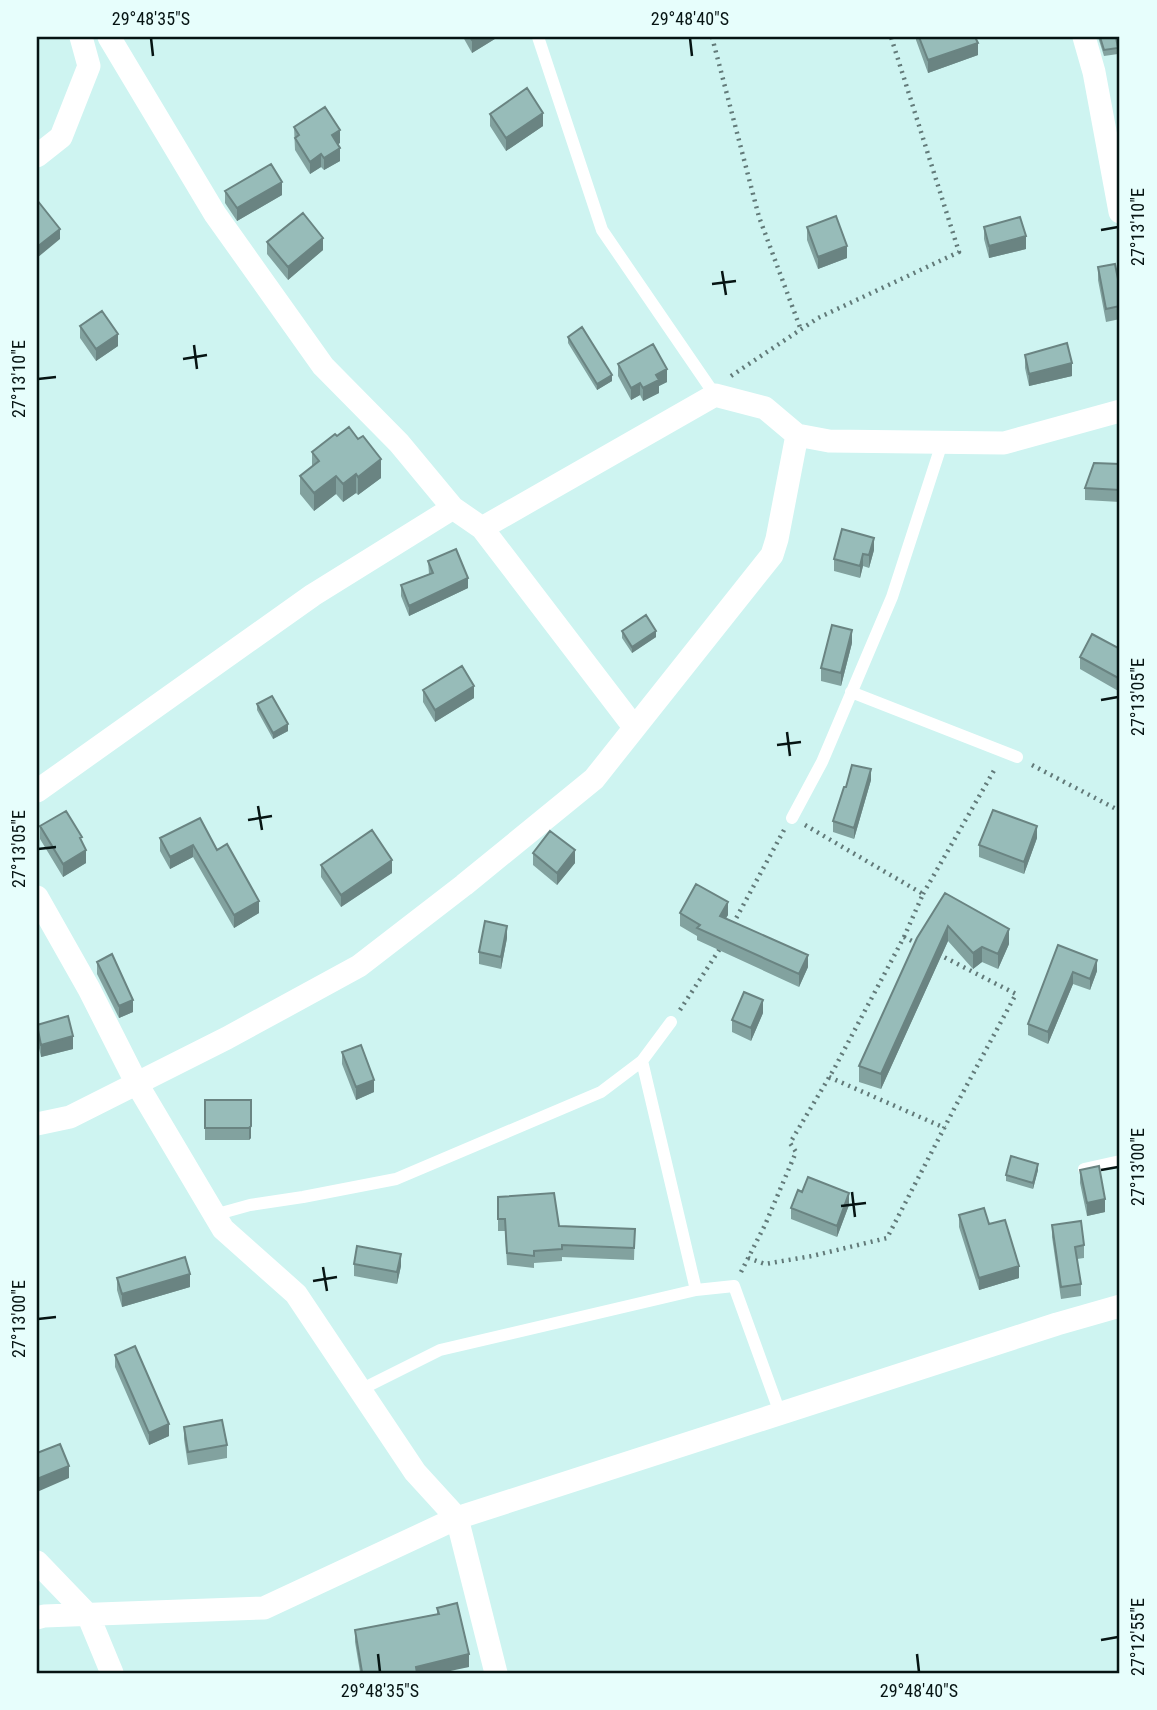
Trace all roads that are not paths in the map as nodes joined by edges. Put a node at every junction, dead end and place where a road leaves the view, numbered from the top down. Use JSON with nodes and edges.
{"nodes":[{"id":1,"x":81,"y":37,"type":"edge"},
{"id":2,"x":109,"y":37,"type":"edge"},
{"id":3,"x":538,"y":37,"type":"edge"},
{"id":4,"x":1084,"y":37,"type":"edge"},
{"id":5,"x":37,"y":156,"type":"edge"},
{"id":6,"x":1120,"y":212,"type":"edge"},
{"id":7,"x":715,"y":395,"type":"junction"},
{"id":8,"x":1120,"y":411,"type":"edge"},
{"id":9,"x":797,"y":435,"type":"junction"},
{"id":10,"x":942,"y":443,"type":"junction"},
{"id":11,"x":453,"y":509,"type":"junction"},
{"id":12,"x":482,"y":528,"type":"junction"},
{"id":13,"x":851,"y":692,"type":"junction"},
{"id":14,"x":634,"y":727,"type":"junction"},
{"id":15,"x":1010,"y":755,"type":"road end"},
{"id":16,"x":37,"y":791,"type":"edge"},
{"id":17,"x":792,"y":818,"type":"road end"},
{"id":18,"x":37,"y":897,"type":"edge"},
{"id":19,"x":671,"y":1022,"type":"road end"},
{"id":20,"x":642,"y":1061,"type":"junction"},
{"id":21,"x":137,"y":1084,"type":"junction"},
{"id":22,"x":37,"y":1124,"type":"edge"},
{"id":23,"x":1120,"y":1161,"type":"edge"},
{"id":24,"x":1084,"y":1169,"type":"edge"},
{"id":25,"x":214,"y":1215,"type":"junction"},
{"id":26,"x":696,"y":1290,"type":"junction"},
{"id":27,"x":1120,"y":1306,"type":"edge"},
{"id":28,"x":359,"y":1390,"type":"junction"},
{"id":29,"x":780,"y":1413,"type":"junction"},
{"id":30,"x":457,"y":1518,"type":"junction"},
{"id":31,"x":37,"y":1562,"type":"edge"},
{"id":32,"x":88,"y":1615,"type":"junction"},
{"id":33,"x":37,"y":1618,"type":"edge"},
{"id":34,"x":113,"y":1673,"type":"edge"},
{"id":35,"x":496,"y":1673,"type":"edge"}],
"edges":[{"from":1,"to":5,"type":"street"},
{"from":2,"to":11,"type":"street"},
{"from":3,"to":7,"type":"lane"},
{"from":4,"to":6,"type":"street"},
{"from":7,"to":9,"type":"street"},
{"from":7,"to":12,"type":"street"},
{"from":8,"to":10,"type":"street"},
{"from":9,"to":10,"type":"street"},
{"from":9,"to":14,"type":"street"},
{"from":10,"to":13,"type":"lane"},
{"from":11,"to":12,"type":"street"},
{"from":11,"to":16,"type":"street"},
{"from":12,"to":14,"type":"street"},
{"from":13,"to":15,"type":"lane"},
{"from":13,"to":17,"type":"lane"},
{"from":14,"to":21,"type":"street"},
{"from":18,"to":21,"type":"street"},
{"from":19,"to":20,"type":"lane"},
{"from":20,"to":25,"type":"lane"},
{"from":20,"to":26,"type":"lane"},
{"from":21,"to":22,"type":"street"},
{"from":21,"to":25,"type":"street"},
{"from":23,"to":24,"type":"lane"},
{"from":25,"to":28,"type":"street"},
{"from":26,"to":28,"type":"lane"},
{"from":26,"to":29,"type":"lane"},
{"from":27,"to":29,"type":"street"},
{"from":28,"to":30,"type":"street"},
{"from":29,"to":30,"type":"street"},
{"from":30,"to":32,"type":"street"},
{"from":30,"to":35,"type":"street"},
{"from":31,"to":32,"type":"street"},
{"from":32,"to":33,"type":"street"},
{"from":32,"to":34,"type":"street"}]}
